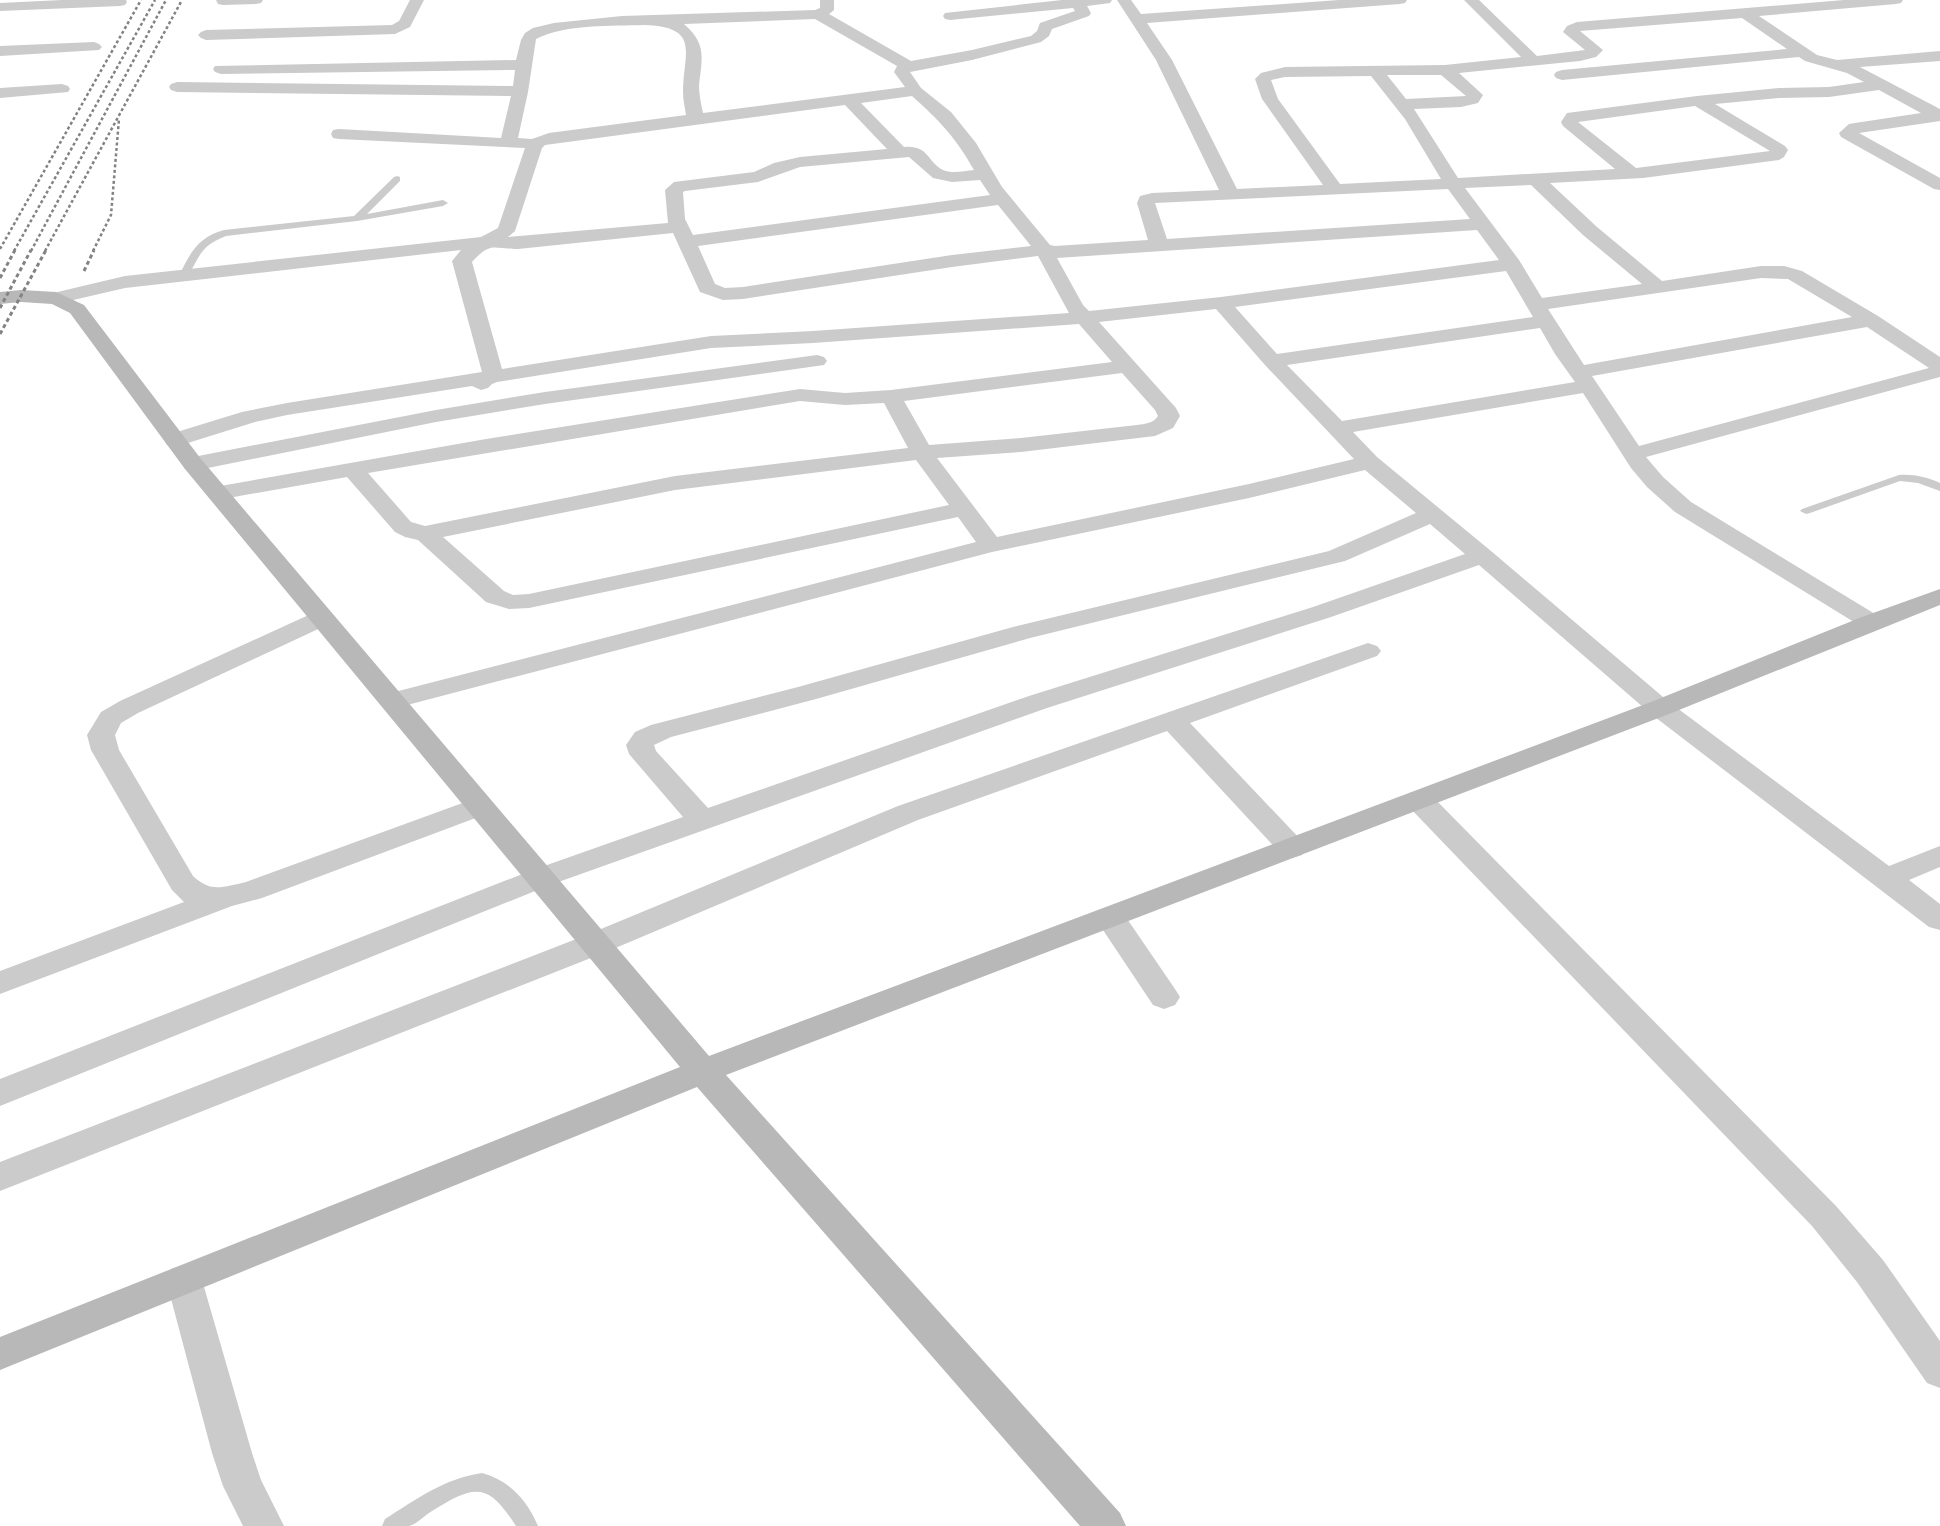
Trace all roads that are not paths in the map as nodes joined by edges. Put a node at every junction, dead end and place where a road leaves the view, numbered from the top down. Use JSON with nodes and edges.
{"nodes":[{"id":1,"x":256,"y":0,"type":"edge"},
{"id":2,"x":417,"y":0,"type":"edge"},
{"id":3,"x":827,"y":0,"type":"edge"},
{"id":4,"x":1105,"y":0,"type":"edge"},
{"id":5,"x":1124,"y":0,"type":"edge"},
{"id":6,"x":1400,"y":0,"type":"edge"},
{"id":7,"x":1471,"y":0,"type":"edge"},
{"id":8,"x":1700,"y":0,"type":"edge"},
{"id":9,"x":1896,"y":0,"type":"edge"},
{"id":10,"x":223,"y":1,"type":"edge"},
{"id":11,"x":120,"y":2,"type":"dead end"},
{"id":12,"x":1077,"y":3,"type":"junction"},
{"id":13,"x":0,"y":8,"type":"edge"},
{"id":14,"x":1745,"y":13,"type":"junction"},
{"id":15,"x":818,"y":14,"type":"junction"},
{"id":16,"x":1723,"y":15,"type":"junction"},
{"id":17,"x":950,"y":16,"type":"dead end"},
{"id":18,"x":1137,"y":19,"type":"junction"},
{"id":19,"x":661,"y":20,"type":"junction"},
{"id":20,"x":206,"y":35,"type":"dead end"},
{"id":21,"x":94,"y":47,"type":"dead end"},
{"id":22,"x":508,"y":49,"type":"dead end"},
{"id":23,"x":0,"y":51,"type":"edge"},
{"id":24,"x":1802,"y":52,"type":"junction"},
{"id":25,"x":1940,"y":56,"type":"edge"},
{"id":26,"x":526,"y":57,"type":"junction"},
{"id":27,"x":1534,"y":61,"type":"junction"},
{"id":28,"x":1834,"y":64,"type":"junction"},
{"id":29,"x":909,"y":66,"type":"junction"},
{"id":30,"x":262,"y":68,"type":"junction"},
{"id":31,"x":209,"y":69,"type":"dead end"},
{"id":32,"x":1445,"y":70,"type":"junction"},
{"id":33,"x":1376,"y":72,"type":"junction"},
{"id":34,"x":1550,"y":77,"type":"dead end"},
{"id":35,"x":1483,"y":84,"type":"dead end"},
{"id":36,"x":1881,"y":85,"type":"junction"},
{"id":37,"x":1464,"y":86,"type":"junction"},
{"id":38,"x":177,"y":87,"type":"dead end"},
{"id":39,"x":247,"y":87,"type":"junction"},
{"id":40,"x":62,"y":89,"type":"dead end"},
{"id":41,"x":520,"y":91,"type":"junction"},
{"id":42,"x":914,"y":91,"type":"junction"},
{"id":43,"x":0,"y":93,"type":"edge"},
{"id":44,"x":848,"y":99,"type":"junction"},
{"id":45,"x":1697,"y":101,"type":"junction"},
{"id":46,"x":1402,"y":104,"type":"junction"},
{"id":47,"x":1939,"y":116,"type":"edge"},
{"id":48,"x":696,"y":118,"type":"junction"},
{"id":49,"x":339,"y":134,"type":"dead end"},
{"id":50,"x":539,"y":141,"type":"junction"},
{"id":51,"x":508,"y":143,"type":"junction"},
{"id":52,"x":899,"y":152,"type":"junction"},
{"id":53,"x":986,"y":174,"type":"junction"},
{"id":54,"x":1632,"y":174,"type":"junction"},
{"id":55,"x":398,"y":179,"type":"dead end"},
{"id":56,"x":1535,"y":179,"type":"junction"},
{"id":57,"x":1454,"y":184,"type":"junction"},
{"id":58,"x":1940,"y":184,"type":"edge"},
{"id":59,"x":1335,"y":190,"type":"junction"},
{"id":60,"x":1230,"y":195,"type":"junction"},
{"id":61,"x":1001,"y":199,"type":"junction"},
{"id":62,"x":443,"y":203,"type":"dead end"},
{"id":63,"x":357,"y":218,"type":"junction"},
{"id":64,"x":1484,"y":224,"type":"junction"},
{"id":65,"x":683,"y":234,"type":"junction"},
{"id":66,"x":489,"y":241,"type":"junction"},
{"id":67,"x":1159,"y":245,"type":"junction"},
{"id":68,"x":1044,"y":250,"type":"junction"},
{"id":69,"x":1512,"y":264,"type":"junction"},
{"id":70,"x":184,"y":276,"type":"junction"},
{"id":71,"x":1658,"y":287,"type":"junction"},
{"id":72,"x":0,"y":298,"type":"edge"},
{"id":73,"x":56,"y":298,"type":"junction"},
{"id":74,"x":1221,"y":302,"type":"junction"},
{"id":75,"x":1540,"y":313,"type":"junction"},
{"id":76,"x":1083,"y":318,"type":"junction"},
{"id":77,"x":1871,"y":320,"type":"junction"},
{"id":78,"x":813,"y":337,"type":"junction"},
{"id":79,"x":816,"y":361,"type":"junction"},
{"id":80,"x":1272,"y":361,"type":"junction"},
{"id":81,"x":1127,"y":366,"type":"junction"},
{"id":82,"x":1940,"y":366,"type":"edge"},
{"id":83,"x":1940,"y":372,"type":"edge"},
{"id":84,"x":494,"y":376,"type":"junction"},
{"id":85,"x":1584,"y":379,"type":"junction"},
{"id":86,"x":822,"y":396,"type":"junction"},
{"id":87,"x":891,"y":396,"type":"junction"},
{"id":88,"x":483,"y":409,"type":"junction"},
{"id":89,"x":1338,"y":428,"type":"junction"},
{"id":90,"x":175,"y":440,"type":"junction"},
{"id":91,"x":486,"y":446,"type":"junction"},
{"id":92,"x":922,"y":453,"type":"junction"},
{"id":93,"x":1633,"y":454,"type":"junction"},
{"id":94,"x":1369,"y":462,"type":"junction"},
{"id":95,"x":193,"y":464,"type":"junction"},
{"id":96,"x":352,"y":469,"type":"junction"},
{"id":97,"x":1940,"y":488,"type":"edge"},
{"id":98,"x":217,"y":493,"type":"junction"},
{"id":99,"x":963,"y":509,"type":"junction"},
{"id":100,"x":1806,"y":511,"type":"dead end"},
{"id":101,"x":1433,"y":514,"type":"junction"},
{"id":102,"x":425,"y":533,"type":"junction"},
{"id":103,"x":991,"y":545,"type":"junction"},
{"id":104,"x":1483,"y":556,"type":"junction"},
{"id":105,"x":1940,"y":596,"type":"edge"},
{"id":106,"x":322,"y":618,"type":"junction"},
{"id":107,"x":1871,"y":622,"type":"junction"},
{"id":108,"x":1368,"y":652,"type":"dead end"},
{"id":109,"x":392,"y":701,"type":"junction"},
{"id":110,"x":1660,"y":708,"type":"junction"},
{"id":111,"x":1172,"y":720,"type":"junction"},
{"id":112,"x":1419,"y":800,"type":"junction"},
{"id":113,"x":480,"y":806,"type":"junction"},
{"id":114,"x":703,"y":821,"type":"junction"},
{"id":115,"x":1292,"y":848,"type":"junction"},
{"id":116,"x":1940,"y":856,"type":"edge"},
{"id":117,"x":540,"y":878,"type":"junction"},
{"id":118,"x":1885,"y":879,"type":"junction"},
{"id":119,"x":222,"y":898,"type":"junction"},
{"id":120,"x":1110,"y":917,"type":"junction"},
{"id":121,"x":1940,"y":919,"type":"edge"},
{"id":122,"x":595,"y":944,"type":"junction"},
{"id":123,"x":0,"y":983,"type":"edge"},
{"id":124,"x":1164,"y":998,"type":"dead end"},
{"id":125,"x":703,"y":1072,"type":"junction"},
{"id":126,"x":0,"y":1092,"type":"edge"},
{"id":127,"x":0,"y":1177,"type":"edge"},
{"id":128,"x":184,"y":1280,"type":"junction"},
{"id":129,"x":0,"y":1354,"type":"edge"},
{"id":130,"x":1940,"y":1371,"type":"edge"},
{"id":131,"x":260,"y":1525,"type":"edge"},
{"id":132,"x":392,"y":1526,"type":"edge"},
{"id":133,"x":528,"y":1526,"type":"edge"},
{"id":134,"x":1106,"y":1526,"type":"edge"}],
"edges":[{"from":1,"to":10,"type":"street"},
{"from":2,"to":20,"type":"street"},
{"from":3,"to":15,"type":"street"},
{"from":4,"to":12,"type":"street"},
{"from":5,"to":18,"type":"street"},
{"from":6,"to":18,"type":"street"},
{"from":7,"to":27,"type":"street"},
{"from":8,"to":16,"type":"street"},
{"from":9,"to":14,"type":"street"},
{"from":11,"to":13,"type":"street"},
{"from":12,"to":17,"type":"street"},
{"from":12,"to":29,"type":"street"},
{"from":14,"to":16,"type":"street"},
{"from":14,"to":24,"type":"street"},
{"from":15,"to":19,"type":"street"},
{"from":15,"to":29,"type":"street"},
{"from":16,"to":27,"type":"street"},
{"from":18,"to":60,"type":"street"},
{"from":19,"to":26,"type":"street"},
{"from":19,"to":48,"type":"street"},
{"from":21,"to":23,"type":"street"},
{"from":22,"to":26,"type":"street"},
{"from":24,"to":28,"type":"street"},
{"from":24,"to":34,"type":"street"},
{"from":25,"to":28,"type":"street"},
{"from":26,"to":30,"type":"street"},
{"from":26,"to":41,"type":"street"},
{"from":27,"to":32,"type":"street"},
{"from":28,"to":36,"type":"street"},
{"from":29,"to":42,"type":"street"},
{"from":30,"to":31,"type":"street"},
{"from":30,"to":39,"type":"street"},
{"from":32,"to":33,"type":"street"},
{"from":32,"to":37,"type":"street"},
{"from":33,"to":46,"type":"street"},
{"from":33,"to":59,"type":"street"},
{"from":35,"to":37,"type":"street"},
{"from":36,"to":45,"type":"street"},
{"from":36,"to":47,"type":"street"},
{"from":37,"to":46,"type":"street"},
{"from":38,"to":39,"type":"street"},
{"from":39,"to":41,"type":"street"},
{"from":40,"to":43,"type":"street"},
{"from":41,"to":51,"type":"street"},
{"from":42,"to":44,"type":"street"},
{"from":42,"to":53,"type":"street"},
{"from":44,"to":48,"type":"street"},
{"from":44,"to":52,"type":"street"},
{"from":45,"to":54,"type":"street"},
{"from":45,"to":54,"type":"street"},
{"from":46,"to":57,"type":"street"},
{"from":47,"to":58,"type":"street"},
{"from":48,"to":50,"type":"street"},
{"from":49,"to":51,"type":"street"},
{"from":50,"to":51,"type":"street"},
{"from":50,"to":66,"type":"street"},
{"from":52,"to":53,"type":"street"},
{"from":52,"to":65,"type":"street"},
{"from":53,"to":61,"type":"street"},
{"from":54,"to":56,"type":"street"},
{"from":55,"to":63,"type":"lane"},
{"from":56,"to":57,"type":"street"},
{"from":56,"to":71,"type":"street"},
{"from":57,"to":59,"type":"street"},
{"from":57,"to":64,"type":"street"},
{"from":59,"to":60,"type":"street"},
{"from":60,"to":67,"type":"street"},
{"from":61,"to":65,"type":"street"},
{"from":61,"to":68,"type":"street"},
{"from":62,"to":63,"type":"lane"},
{"from":63,"to":70,"type":"lane"},
{"from":64,"to":67,"type":"street"},
{"from":64,"to":69,"type":"street"},
{"from":65,"to":66,"type":"street"},
{"from":65,"to":68,"type":"street"},
{"from":66,"to":70,"type":"street"},
{"from":66,"to":84,"type":"street"},
{"from":67,"to":68,"type":"street"},
{"from":68,"to":76,"type":"street"},
{"from":69,"to":74,"type":"street"},
{"from":69,"to":75,"type":"street"},
{"from":70,"to":73,"type":"street"},
{"from":71,"to":75,"type":"street"},
{"from":71,"to":77,"type":"street"},
{"from":72,"to":73,"type":"street"},
{"from":73,"to":90,"type":"street"},
{"from":74,"to":76,"type":"street"},
{"from":74,"to":80,"type":"street"},
{"from":75,"to":80,"type":"street"},
{"from":75,"to":85,"type":"street"},
{"from":76,"to":78,"type":"street"},
{"from":76,"to":81,"type":"street"},
{"from":77,"to":82,"type":"street"},
{"from":77,"to":85,"type":"street"},
{"from":78,"to":79,"type":"street"},
{"from":78,"to":84,"type":"street"},
{"from":79,"to":86,"type":"street"},
{"from":79,"to":88,"type":"street"},
{"from":80,"to":89,"type":"street"},
{"from":81,"to":87,"type":"street"},
{"from":81,"to":92,"type":"street"},
{"from":83,"to":93,"type":"street"},
{"from":84,"to":88,"type":"street"},
{"from":84,"to":90,"type":"street"},
{"from":85,"to":89,"type":"street"},
{"from":85,"to":93,"type":"street"},
{"from":86,"to":87,"type":"street"},
{"from":86,"to":91,"type":"street"},
{"from":87,"to":92,"type":"street"},
{"from":88,"to":91,"type":"street"},
{"from":88,"to":95,"type":"street"},
{"from":89,"to":94,"type":"street"},
{"from":90,"to":95,"type":"street"},
{"from":91,"to":96,"type":"street"},
{"from":92,"to":99,"type":"street"},
{"from":92,"to":102,"type":"street"},
{"from":93,"to":107,"type":"street"},
{"from":94,"to":101,"type":"street"},
{"from":94,"to":103,"type":"street"},
{"from":95,"to":98,"type":"street"},
{"from":96,"to":98,"type":"street"},
{"from":96,"to":102,"type":"street"},
{"from":97,"to":100,"type":"lane"},
{"from":98,"to":106,"type":"street"},
{"from":99,"to":102,"type":"street"},
{"from":99,"to":103,"type":"street"},
{"from":101,"to":104,"type":"street"},
{"from":101,"to":114,"type":"street"},
{"from":103,"to":109,"type":"street"},
{"from":104,"to":110,"type":"street"},
{"from":104,"to":114,"type":"street"},
{"from":105,"to":107,"type":"street"},
{"from":106,"to":109,"type":"street"},
{"from":106,"to":119,"type":"street"},
{"from":107,"to":110,"type":"street"},
{"from":108,"to":111,"type":"street"},
{"from":109,"to":113,"type":"street"},
{"from":110,"to":112,"type":"street"},
{"from":110,"to":118,"type":"street"},
{"from":111,"to":115,"type":"street"},
{"from":111,"to":122,"type":"street"},
{"from":112,"to":115,"type":"street"},
{"from":112,"to":130,"type":"street"},
{"from":113,"to":117,"type":"street"},
{"from":113,"to":119,"type":"street"},
{"from":114,"to":117,"type":"street"},
{"from":115,"to":120,"type":"street"},
{"from":116,"to":118,"type":"street"},
{"from":117,"to":122,"type":"street"},
{"from":117,"to":126,"type":"street"},
{"from":118,"to":121,"type":"street"},
{"from":119,"to":123,"type":"street"},
{"from":120,"to":124,"type":"street"},
{"from":120,"to":125,"type":"street"},
{"from":122,"to":125,"type":"street"},
{"from":122,"to":127,"type":"street"},
{"from":125,"to":128,"type":"street"},
{"from":125,"to":134,"type":"street"},
{"from":128,"to":129,"type":"street"},
{"from":128,"to":131,"type":"street"},
{"from":132,"to":133,"type":"lane"}]}
